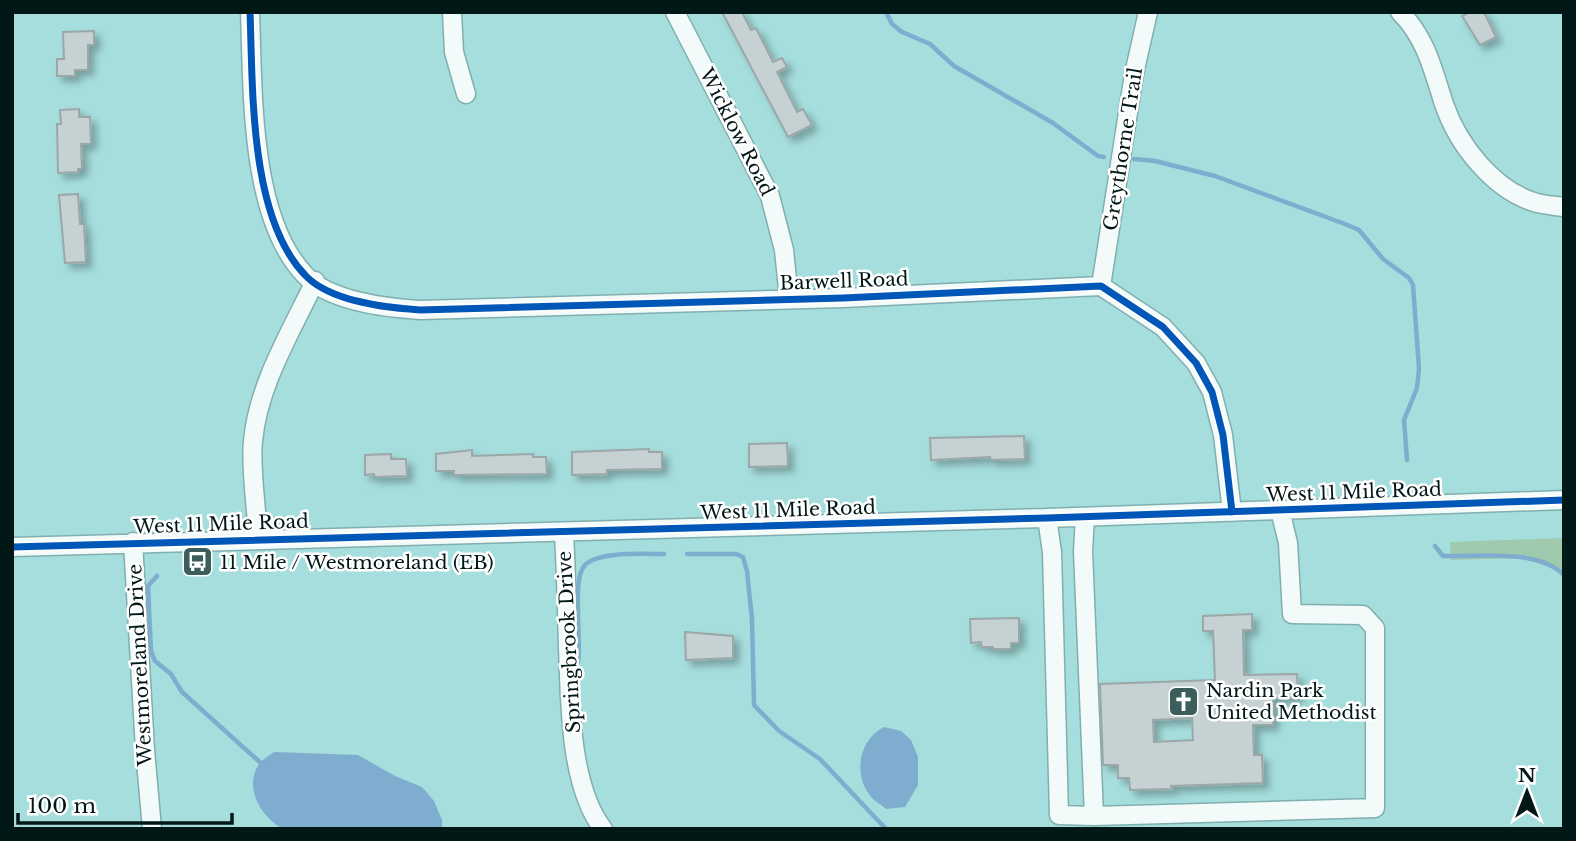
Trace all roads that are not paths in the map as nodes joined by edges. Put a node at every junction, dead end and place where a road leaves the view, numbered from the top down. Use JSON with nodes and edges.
{"nodes":[{"id":1,"x":250,"y":12,"type":"edge"},
{"id":2,"x":452,"y":12,"type":"edge"},
{"id":3,"x":675,"y":12,"type":"edge"},
{"id":4,"x":1148,"y":12,"type":"edge"},
{"id":5,"x":1400,"y":12,"type":"edge"},
{"id":6,"x":466,"y":94,"type":"dead end"},
{"id":7,"x":1564,"y":207,"type":"edge"},
{"id":8,"x":315,"y":281,"type":"junction"},
{"id":9,"x":1101,"y":286,"type":"junction"},
{"id":10,"x":789,"y":299,"type":"junction"},
{"id":11,"x":1564,"y":499,"type":"edge"},
{"id":12,"x":1280,"y":510,"type":"junction"},
{"id":13,"x":1232,"y":512,"type":"junction"},
{"id":14,"x":1085,"y":517,"type":"junction"},
{"id":15,"x":1047,"y":518,"type":"junction"},
{"id":16,"x":564,"y":533,"type":"junction"},
{"id":17,"x":258,"y":538,"type":"junction"},
{"id":18,"x":133,"y":542,"type":"junction"},
{"id":19,"x":12,"y":547,"type":"edge"},
{"id":20,"x":1094,"y":816,"type":"junction"},
{"id":21,"x":152,"y":829,"type":"edge"},
{"id":22,"x":603,"y":829,"type":"edge"}],
"edges":[{"from":1,"to":8,"type":"street","name":"Barwell Road"},
{"from":2,"to":6,"type":"street"},
{"from":3,"to":10,"type":"street","name":"Wicklow Road"},
{"from":4,"to":9,"type":"street","name":"Greythorne Trail"},
{"from":5,"to":7,"type":"street"},
{"from":8,"to":10,"type":"street","name":"Barwell Road"},
{"from":8,"to":17,"type":"street"},
{"from":9,"to":10,"type":"street","name":"Barwell Road"},
{"from":9,"to":13,"type":"street"},
{"from":11,"to":12,"type":"street","name":"West 11 Mile Road"},
{"from":12,"to":13,"type":"street","name":"West 11 Mile Road"},
{"from":12,"to":20,"type":"street"},
{"from":13,"to":14,"type":"street","name":"West 11 Mile Road"},
{"from":14,"to":15,"type":"street","name":"West 11 Mile Road"},
{"from":14,"to":20,"type":"street"},
{"from":15,"to":16,"type":"street","name":"West 11 Mile Road"},
{"from":15,"to":20,"type":"street"},
{"from":16,"to":17,"type":"street","name":"West 11 Mile Road"},
{"from":16,"to":22,"type":"street","name":"Springbrook Drive"},
{"from":17,"to":18,"type":"street","name":"West 11 Mile Road"},
{"from":18,"to":19,"type":"street","name":"West 11 Mile Road"},
{"from":18,"to":21,"type":"street","name":"Westmoreland Drive"}]}
